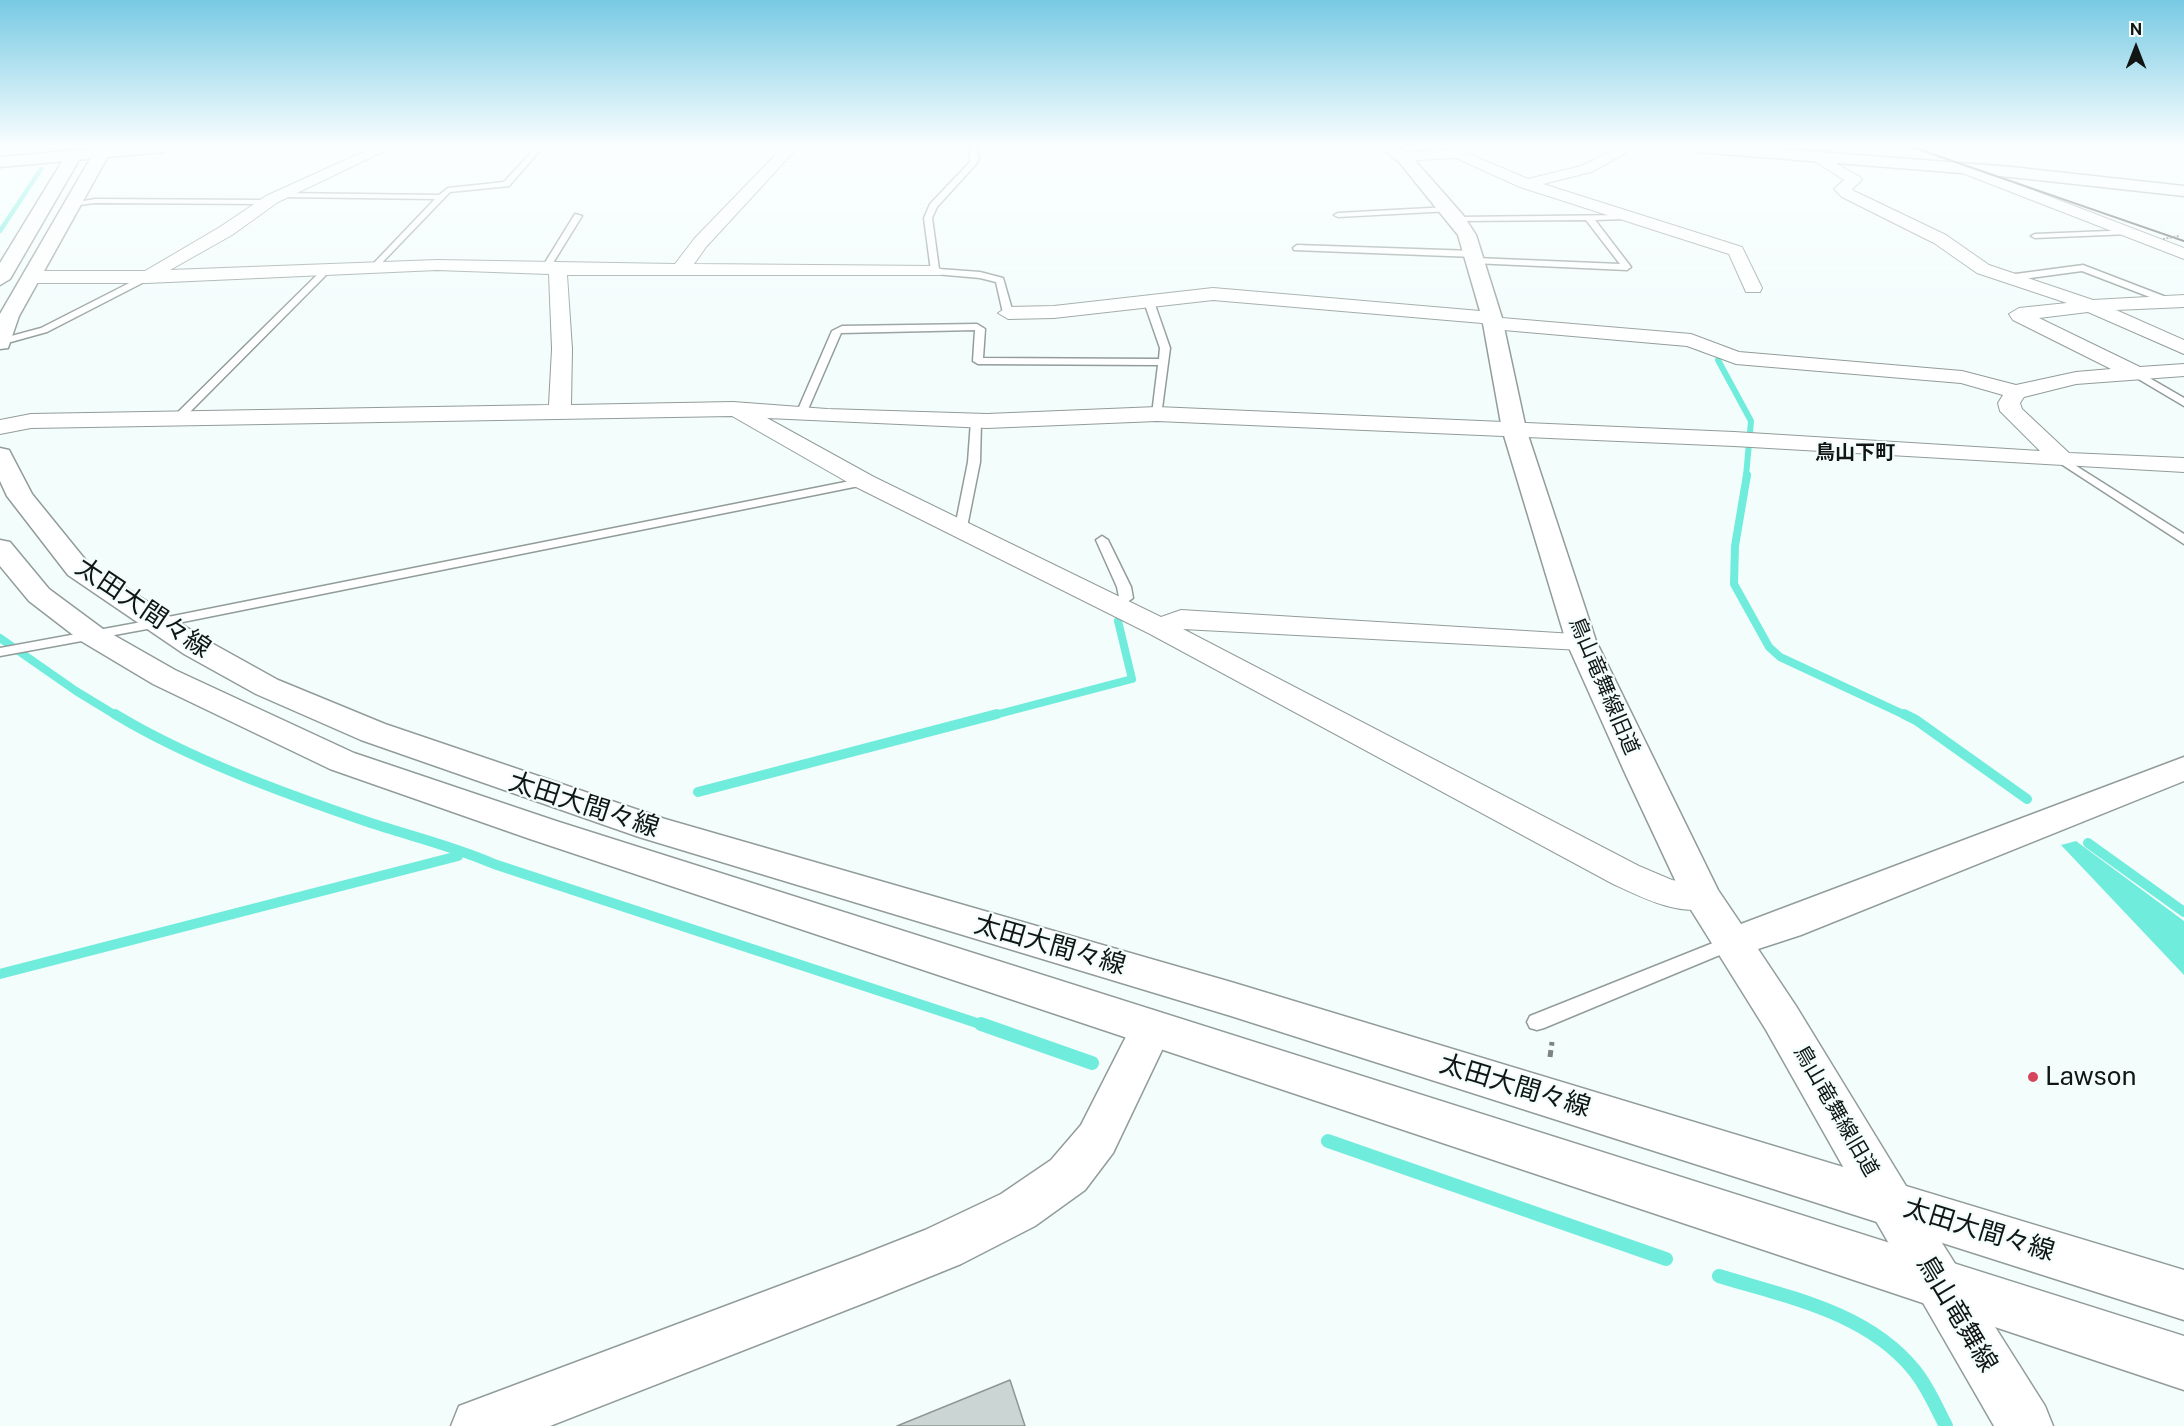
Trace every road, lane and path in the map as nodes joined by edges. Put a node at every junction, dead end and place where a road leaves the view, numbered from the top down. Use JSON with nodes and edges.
{"nodes":[{"id":1,"x":39,"y":214,"type":"edge"},
{"id":2,"x":66,"y":214,"type":"edge"},
{"id":3,"x":250,"y":214,"type":"edge"},
{"id":4,"x":426,"y":214,"type":"edge"},
{"id":5,"x":728,"y":214,"type":"edge"},
{"id":6,"x":930,"y":214,"type":"edge"},
{"id":7,"x":1338,"y":214,"type":"dead end"},
{"id":8,"x":1453,"y":214,"type":"junction"},
{"id":9,"x":1613,"y":214,"type":"edge"},
{"id":10,"x":1889,"y":214,"type":"edge"},
{"id":11,"x":2082,"y":214,"type":"edge"},
{"id":12,"x":578,"y":216,"type":"dead end"},
{"id":13,"x":1588,"y":218,"type":"junction"},
{"id":14,"x":1626,"y":218,"type":"junction"},
{"id":15,"x":2130,"y":232,"type":"junction"},
{"id":16,"x":2035,"y":236,"type":"dead end"},
{"id":17,"x":2179,"y":236,"type":"dead end"},
{"id":18,"x":2163,"y":239,"type":"dead end"},
{"id":19,"x":1296,"y":248,"type":"dead end"},
{"id":20,"x":2184,"y":254,"type":"edge"},
{"id":21,"x":1475,"y":257,"type":"junction"},
{"id":22,"x":375,"y":267,"type":"junction"},
{"id":23,"x":552,"y":269,"type":"junction"},
{"id":24,"x":681,"y":269,"type":"junction"},
{"id":25,"x":327,"y":270,"type":"junction"},
{"id":26,"x":934,"y":271,"type":"junction"},
{"id":27,"x":32,"y":277,"type":"junction"},
{"id":28,"x":147,"y":277,"type":"junction"},
{"id":29,"x":2008,"y":278,"type":"junction"},
{"id":30,"x":0,"y":279,"type":"edge"},
{"id":31,"x":1753,"y":288,"type":"dead end"},
{"id":32,"x":1148,"y":299,"type":"junction"},
{"id":33,"x":2178,"y":302,"type":"edge"},
{"id":34,"x":2091,"y":306,"type":"junction"},
{"id":35,"x":1008,"y":313,"type":"joint"},
{"id":36,"x":1492,"y":320,"type":"junction"},
{"id":37,"x":0,"y":342,"type":"edge"},
{"id":38,"x":2184,"y":348,"type":"edge"},
{"id":39,"x":1161,"y":362,"type":"junction"},
{"id":40,"x":2184,"y":370,"type":"edge"},
{"id":41,"x":2134,"y":372,"type":"junction"},
{"id":42,"x":2016,"y":392,"type":"junction"},
{"id":43,"x":2184,"y":402,"type":"edge"},
{"id":44,"x":733,"y":409,"type":"junction"},
{"id":45,"x":560,"y":411,"type":"junction"},
{"id":46,"x":801,"y":414,"type":"junction"},
{"id":47,"x":1157,"y":414,"type":"junction"},
{"id":48,"x":177,"y":418,"type":"junction"},
{"id":49,"x":976,"y":421,"type":"junction"},
{"id":50,"x":0,"y":427,"type":"edge"},
{"id":51,"x":1514,"y":429,"type":"junction"},
{"id":52,"x":0,"y":455,"type":"edge"},
{"id":53,"x":2062,"y":460,"type":"junction"},
{"id":54,"x":2184,"y":465,"type":"edge"},
{"id":55,"x":865,"y":482,"type":"junction"},
{"id":56,"x":961,"y":527,"type":"junction"},
{"id":57,"x":1102,"y":540,"type":"dead end"},
{"id":58,"x":2184,"y":540,"type":"edge"},
{"id":59,"x":0,"y":548,"type":"edge"},
{"id":60,"x":1116,"y":606,"type":"junction"},
{"id":61,"x":158,"y":623,"type":"junction"},
{"id":62,"x":1160,"y":628,"type":"junction"},
{"id":63,"x":93,"y":635,"type":"junction"},
{"id":64,"x":1581,"y":641,"type":"junction"},
{"id":65,"x":0,"y":652,"type":"edge"},
{"id":66,"x":2184,"y":768,"type":"edge"},
{"id":67,"x":1702,"y":897,"type":"junction"},
{"id":68,"x":1733,"y":942,"type":"junction"},
{"id":69,"x":1538,"y":1022,"type":"dead end"},
{"id":70,"x":1152,"y":1027,"type":"junction"},
{"id":71,"x":1889,"y":1202,"type":"junction"},
{"id":72,"x":1938,"y":1282,"type":"junction"},
{"id":73,"x":2184,"y":1295,"type":"edge"},
{"id":74,"x":2184,"y":1364,"type":"edge"},
{"id":75,"x":479,"y":1426,"type":"edge"},
{"id":76,"x":2025,"y":1426,"type":"edge"}],
"edges":[{"from":1,"to":30,"type":"main road"},
{"from":2,"to":27,"type":"main road"},
{"from":3,"to":28,"type":"street"},
{"from":4,"to":22,"type":"lane"},
{"from":5,"to":24,"type":"street"},
{"from":6,"to":26,"type":"lane"},
{"from":7,"to":8,"type":"lane"},
{"from":8,"to":13,"type":"lane"},
{"from":8,"to":21,"type":"main road","name":"鳥山竜舞線旧道"},
{"from":9,"to":14,"type":"street"},
{"from":10,"to":29,"type":"street"},
{"from":11,"to":15,"type":"street"},
{"from":12,"to":23,"type":"lane"},
{"from":13,"to":14,"type":"lane"},
{"from":13,"to":21,"type":"lane"},
{"from":14,"to":31,"type":"street"},
{"from":15,"to":16,"type":"lane"},
{"from":15,"to":20,"type":"street"},
{"from":17,"to":18,"type":"path","bridge":true},
{"from":19,"to":21,"type":"lane"},
{"from":21,"to":36,"type":"main road","name":"鳥山竜舞線旧道"},
{"from":22,"to":23,"type":"street"},
{"from":22,"to":25,"type":"street"},
{"from":23,"to":24,"type":"street"},
{"from":23,"to":45,"type":"street"},
{"from":24,"to":26,"type":"street"},
{"from":25,"to":28,"type":"street"},
{"from":25,"to":48,"type":"lane"},
{"from":26,"to":35,"type":"lane"},
{"from":27,"to":28,"type":"street"},
{"from":27,"to":37,"type":"main road"},
{"from":28,"to":37,"type":"lane"},
{"from":29,"to":33,"type":"lane"},
{"from":29,"to":34,"type":"street"},
{"from":32,"to":35,"type":"street"},
{"from":32,"to":36,"type":"street"},
{"from":32,"to":39,"type":"lane"},
{"from":33,"to":34,"type":"street"},
{"from":34,"to":38,"type":"street"},
{"from":34,"to":41,"type":"street"},
{"from":36,"to":42,"type":"street"},
{"from":36,"to":51,"type":"main road","name":"鳥山竜舞線旧道"},
{"from":39,"to":46,"type":"lane"},
{"from":39,"to":47,"type":"lane"},
{"from":40,"to":41,"type":"street"},
{"from":41,"to":42,"type":"street"},
{"from":41,"to":43,"type":"lane"},
{"from":42,"to":53,"type":"street"},
{"from":44,"to":45,"type":"street"},
{"from":44,"to":46,"type":"street"},
{"from":44,"to":55,"type":"street"},
{"from":45,"to":48,"type":"street"},
{"from":46,"to":49,"type":"street"},
{"from":47,"to":49,"type":"street"},
{"from":47,"to":51,"type":"street"},
{"from":48,"to":50,"type":"street"},
{"from":49,"to":56,"type":"lane"},
{"from":51,"to":53,"type":"street"},
{"from":51,"to":64,"type":"main road","name":"鳥山竜舞線旧道"},
{"from":52,"to":61,"type":"main road","name":"太田大間々線"},
{"from":53,"to":54,"type":"street"},
{"from":53,"to":58,"type":"lane"},
{"from":55,"to":56,"type":"street"},
{"from":55,"to":61,"type":"lane"},
{"from":56,"to":60,"type":"street"},
{"from":57,"to":60,"type":"lane"},
{"from":59,"to":63,"type":"main road","name":"太田大間々線"},
{"from":60,"to":62,"type":"street"},
{"from":61,"to":63,"type":"lane"},
{"from":61,"to":71,"type":"main road","name":"太田大間々線"},
{"from":62,"to":64,"type":"street"},
{"from":62,"to":67,"type":"street"},
{"from":63,"to":65,"type":"lane"},
{"from":63,"to":70,"type":"main road","name":"太田大間々線"},
{"from":64,"to":67,"type":"main road","name":"鳥山竜舞線旧道"},
{"from":66,"to":68,"type":"main road"},
{"from":67,"to":68,"type":"main road","name":"鳥山竜舞線旧道"},
{"from":68,"to":69,"type":"lane"},
{"from":68,"to":71,"type":"main road","name":"鳥山竜舞線旧道"},
{"from":70,"to":72,"type":"main road","name":"太田大間々線"},
{"from":70,"to":75,"type":"main road"},
{"from":71,"to":72,"type":"main road","name":"鳥山竜舞線"},
{"from":71,"to":73,"type":"main road","name":"太田大間々線"},
{"from":72,"to":74,"type":"main road","name":"太田大間々線"},
{"from":72,"to":76,"type":"main road","name":"鳥山竜舞線"}]}
